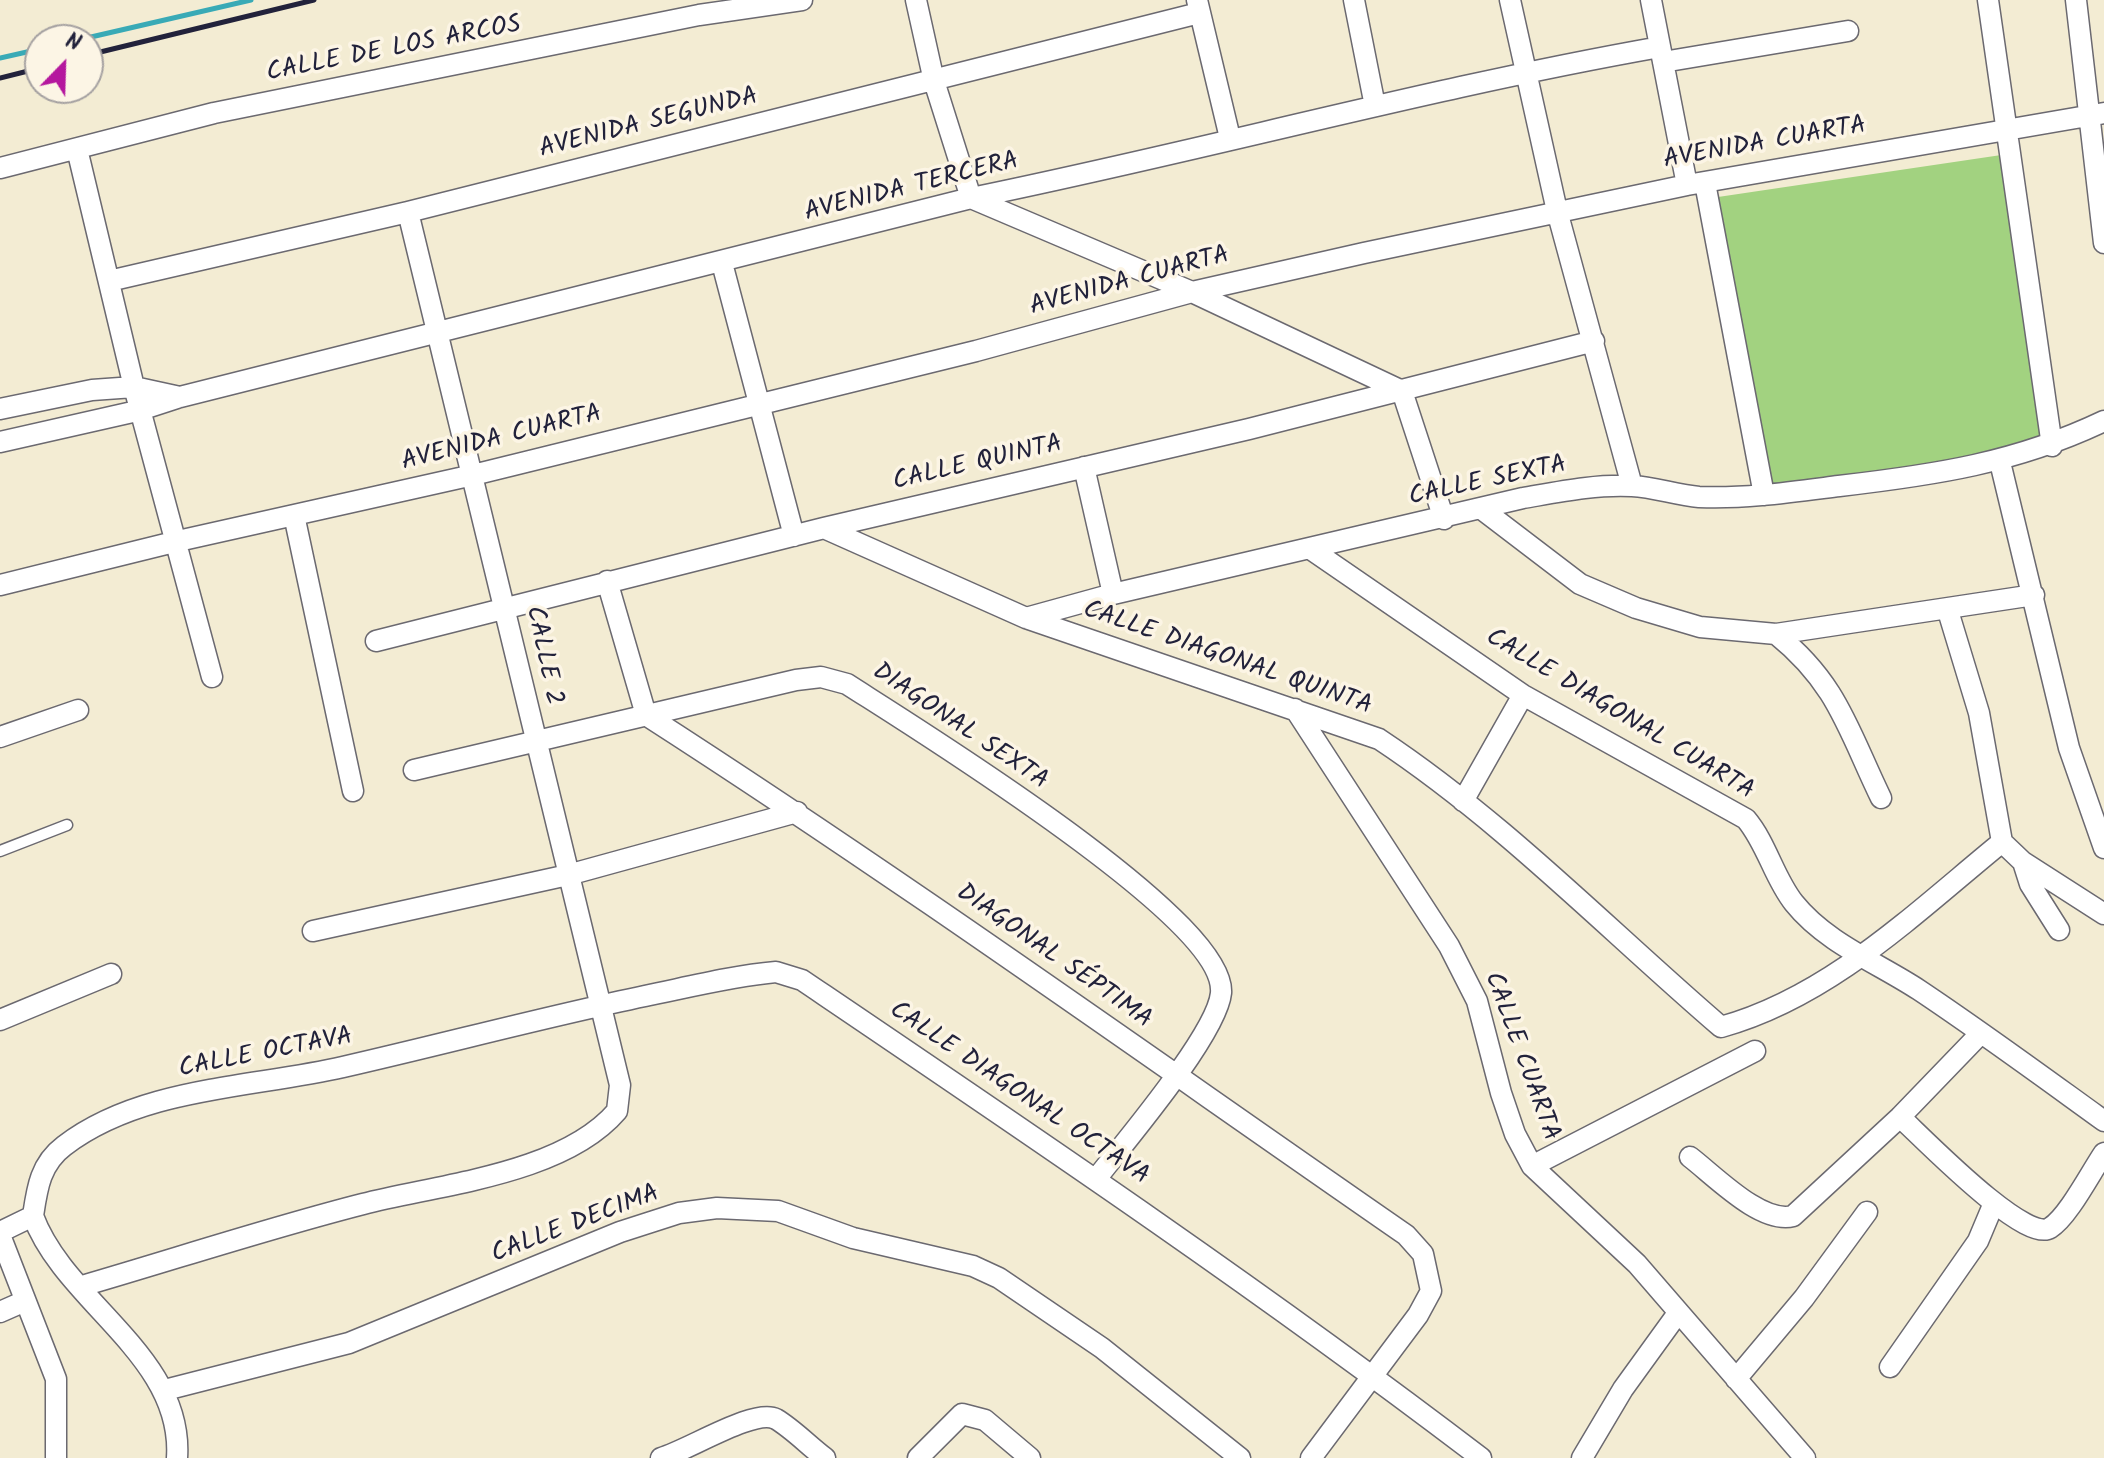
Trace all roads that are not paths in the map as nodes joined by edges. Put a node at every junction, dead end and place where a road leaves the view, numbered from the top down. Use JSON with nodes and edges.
{"nodes":[{"id":1,"x":802,"y":0,"type":"edge"},
{"id":2,"x":916,"y":0,"type":"edge"},
{"id":3,"x":1354,"y":0,"type":"edge"},
{"id":4,"x":1510,"y":0,"type":"edge"},
{"id":5,"x":1651,"y":0,"type":"edge"},
{"id":6,"x":1988,"y":0,"type":"edge"},
{"id":7,"x":2076,"y":0,"type":"edge"},
{"id":8,"x":1198,"y":6,"type":"edge"},
{"id":9,"x":1848,"y":31,"type":"dead end"},
{"id":10,"x":1661,"y":54,"type":"junction"},
{"id":11,"x":1526,"y":71,"type":"junction"},
{"id":12,"x":934,"y":81,"type":"junction"},
{"id":13,"x":1375,"y":106,"type":"junction"},
{"id":14,"x":2098,"y":114,"type":"edge"},
{"id":15,"x":2007,"y":128,"type":"junction"},
{"id":16,"x":1230,"y":138,"type":"junction"},
{"id":17,"x":77,"y":149,"type":"junction"},
{"id":18,"x":0,"y":168,"type":"edge"},
{"id":19,"x":1696,"y":184,"type":"junction"},
{"id":20,"x":971,"y":198,"type":"junction"},
{"id":21,"x":1557,"y":211,"type":"junction"},
{"id":22,"x":408,"y":212,"type":"junction"},
{"id":23,"x":2104,"y":243,"type":"edge"},
{"id":24,"x":722,"y":263,"type":"junction"},
{"id":25,"x":109,"y":281,"type":"junction"},
{"id":26,"x":1192,"y":292,"type":"junction"},
{"id":27,"x":436,"y":332,"type":"junction"},
{"id":28,"x":1594,"y":341,"type":"junction"},
{"id":29,"x":134,"y":387,"type":"junction"},
{"id":30,"x":1402,"y":391,"type":"junction"},
{"id":31,"x":180,"y":397,"type":"junction"},
{"id":32,"x":762,"y":402,"type":"junction"},
{"id":33,"x":0,"y":409,"type":"edge"},
{"id":34,"x":141,"y":409,"type":"junction"},
{"id":35,"x":2104,"y":421,"type":"edge"},
{"id":36,"x":0,"y":442,"type":"edge"},
{"id":37,"x":2052,"y":446,"type":"junction"},
{"id":38,"x":2000,"y":462,"type":"junction"},
{"id":39,"x":1084,"y":467,"type":"junction"},
{"id":40,"x":473,"y":475,"type":"junction"},
{"id":41,"x":1632,"y":486,"type":"junction"},
{"id":42,"x":1764,"y":495,"type":"junction"},
{"id":43,"x":1483,"y":510,"type":"junction"},
{"id":44,"x":294,"y":515,"type":"junction"},
{"id":45,"x":1444,"y":519,"type":"junction"},
{"id":46,"x":824,"y":528,"type":"junction"},
{"id":47,"x":794,"y":536,"type":"junction"},
{"id":48,"x":178,"y":541,"type":"junction"},
{"id":49,"x":1312,"y":550,"type":"junction"},
{"id":50,"x":607,"y":581,"type":"junction"},
{"id":51,"x":0,"y":585,"type":"edge"},
{"id":52,"x":1113,"y":594,"type":"junction"},
{"id":53,"x":2034,"y":595,"type":"junction"},
{"id":54,"x":506,"y":609,"type":"junction"},
{"id":55,"x":1948,"y":611,"type":"junction"},
{"id":56,"x":1026,"y":618,"type":"junction"},
{"id":57,"x":1776,"y":634,"type":"junction"},
{"id":58,"x":376,"y":641,"type":"dead end"},
{"id":59,"x":212,"y":677,"type":"dead end"},
{"id":60,"x":1523,"y":695,"type":"junction"},
{"id":61,"x":1295,"y":709,"type":"junction"},
{"id":62,"x":78,"y":710,"type":"dead end"},
{"id":63,"x":646,"y":715,"type":"junction"},
{"id":64,"x":0,"y":737,"type":"edge"},
{"id":65,"x":535,"y":743,"type":"junction"},
{"id":66,"x":414,"y":770,"type":"dead end"},
{"id":67,"x":353,"y":791,"type":"dead end"},
{"id":68,"x":1881,"y":798,"type":"dead end"},
{"id":69,"x":1463,"y":801,"type":"junction"},
{"id":70,"x":797,"y":812,"type":"junction"},
{"id":71,"x":67,"y":825,"type":"dead end"},
{"id":72,"x":2002,"y":842,"type":"junction"},
{"id":73,"x":2104,"y":848,"type":"edge"},
{"id":74,"x":0,"y":851,"type":"edge"},
{"id":75,"x":2023,"y":862,"type":"junction"},
{"id":76,"x":568,"y":875,"type":"junction"},
{"id":77,"x":2104,"y":914,"type":"edge"},
{"id":78,"x":2059,"y":930,"type":"dead end"},
{"id":79,"x":313,"y":931,"type":"dead end"},
{"id":80,"x":1861,"y":957,"type":"junction"},
{"id":81,"x":111,"y":974,"type":"dead end"},
{"id":82,"x":599,"y":1006,"type":"junction"},
{"id":83,"x":4,"y":1013,"type":"edge"},
{"id":84,"x":1981,"y":1033,"type":"junction"},
{"id":85,"x":1755,"y":1051,"type":"dead end"},
{"id":86,"x":1176,"y":1076,"type":"junction"},
{"id":87,"x":1900,"y":1117,"type":"junction"},
{"id":88,"x":2104,"y":1121,"type":"edge"},
{"id":89,"x":2104,"y":1153,"type":"edge"},
{"id":90,"x":1690,"y":1157,"type":"dead end"},
{"id":91,"x":1532,"y":1166,"type":"junction"},
{"id":92,"x":1096,"y":1179,"type":"junction"},
{"id":93,"x":1994,"y":1203,"type":"junction"},
{"id":94,"x":1867,"y":1212,"type":"dead end"},
{"id":95,"x":33,"y":1216,"type":"junction"},
{"id":96,"x":0,"y":1233,"type":"edge"},
{"id":97,"x":82,"y":1286,"type":"junction"},
{"id":98,"x":25,"y":1301,"type":"junction"},
{"id":99,"x":0,"y":1312,"type":"edge"},
{"id":100,"x":1678,"y":1313,"type":"junction"},
{"id":101,"x":1890,"y":1367,"type":"dead end"},
{"id":102,"x":1372,"y":1377,"type":"junction"},
{"id":103,"x":1736,"y":1379,"type":"junction"},
{"id":104,"x":165,"y":1390,"type":"junction"},
{"id":105,"x":687,"y":1454,"type":"edge"},
{"id":106,"x":56,"y":1458,"type":"edge"},
{"id":107,"x":177,"y":1458,"type":"edge"},
{"id":108,"x":661,"y":1458,"type":"edge"},
{"id":109,"x":824,"y":1458,"type":"edge"},
{"id":110,"x":918,"y":1458,"type":"edge"},
{"id":111,"x":1030,"y":1458,"type":"edge"},
{"id":112,"x":1240,"y":1458,"type":"edge"},
{"id":113,"x":1311,"y":1458,"type":"edge"},
{"id":114,"x":1481,"y":1458,"type":"edge"},
{"id":115,"x":1582,"y":1458,"type":"edge"},
{"id":116,"x":1805,"y":1458,"type":"edge"}],
"edges":[{"from":1,"to":17,"type":"street","name":"CALLE DE LOS ARCOS"},
{"from":2,"to":12,"type":"street"},
{"from":3,"to":13,"type":"street"},
{"from":4,"to":11,"type":"street"},
{"from":5,"to":10,"type":"street"},
{"from":6,"to":15,"type":"street"},
{"from":7,"to":14,"type":"street"},
{"from":8,"to":12,"type":"street","name":"AVENIDA SEGUNDA"},
{"from":8,"to":16,"type":"street"},
{"from":9,"to":10,"type":"street","name":"AVENIDA TERCERA"},
{"from":10,"to":11,"type":"street","name":"AVENIDA TERCERA"},
{"from":10,"to":19,"type":"street"},
{"from":11,"to":13,"type":"street","name":"AVENIDA TERCERA"},
{"from":11,"to":21,"type":"street"},
{"from":12,"to":20,"type":"street"},
{"from":12,"to":22,"type":"street","name":"AVENIDA SEGUNDA"},
{"from":13,"to":16,"type":"street","name":"AVENIDA TERCERA"},
{"from":14,"to":15,"type":"street","name":"AVENIDA CUARTA"},
{"from":14,"to":23,"type":"street"},
{"from":15,"to":19,"type":"street","name":"AVENIDA CUARTA"},
{"from":15,"to":37,"type":"street"},
{"from":16,"to":20,"type":"street","name":"AVENIDA TERCERA"},
{"from":17,"to":18,"type":"street","name":"CALLE DE LOS ARCOS"},
{"from":17,"to":25,"type":"street"},
{"from":19,"to":21,"type":"street","name":"AVENIDA CUARTA"},
{"from":19,"to":42,"type":"street"},
{"from":20,"to":24,"type":"street","name":"AVENIDA TERCERA"},
{"from":20,"to":26,"type":"street"},
{"from":21,"to":26,"type":"street","name":"AVENIDA CUARTA"},
{"from":21,"to":28,"type":"street"},
{"from":22,"to":25,"type":"street","name":"AVENIDA SEGUNDA"},
{"from":22,"to":27,"type":"street","name":"CALLE 2"},
{"from":24,"to":27,"type":"street","name":"AVENIDA TERCERA"},
{"from":24,"to":32,"type":"street"},
{"from":25,"to":29,"type":"street"},
{"from":26,"to":30,"type":"street"},
{"from":26,"to":32,"type":"street","name":"AVENIDA CUARTA"},
{"from":27,"to":31,"type":"street","name":"AVENIDA TERCERA"},
{"from":27,"to":40,"type":"street","name":"CALLE 2"},
{"from":28,"to":30,"type":"street","name":"CALLE QUINTA"},
{"from":28,"to":41,"type":"street"},
{"from":29,"to":31,"type":"street"},
{"from":29,"to":33,"type":"street"},
{"from":29,"to":34,"type":"street"},
{"from":30,"to":39,"type":"street","name":"CALLE QUINTA"},
{"from":30,"to":45,"type":"street"},
{"from":31,"to":34,"type":"street","name":"AVENIDA TERCERA"},
{"from":32,"to":40,"type":"street","name":"AVENIDA CUARTA"},
{"from":32,"to":47,"type":"street"},
{"from":34,"to":36,"type":"street","name":"AVENIDA TERCERA"},
{"from":34,"to":48,"type":"street"},
{"from":35,"to":37,"type":"street","name":"CALLE SEXTA"},
{"from":37,"to":38,"type":"street","name":"CALLE SEXTA"},
{"from":38,"to":42,"type":"street","name":"CALLE SEXTA"},
{"from":38,"to":53,"type":"street"},
{"from":39,"to":46,"type":"street","name":"CALLE QUINTA"},
{"from":39,"to":52,"type":"street"},
{"from":40,"to":44,"type":"street","name":"AVENIDA CUARTA"},
{"from":40,"to":54,"type":"street","name":"CALLE 2"},
{"from":41,"to":42,"type":"street","name":"CALLE SEXTA"},
{"from":41,"to":43,"type":"street","name":"CALLE SEXTA"},
{"from":43,"to":45,"type":"street","name":"CALLE SEXTA"},
{"from":43,"to":57,"type":"street"},
{"from":44,"to":48,"type":"street","name":"AVENIDA CUARTA"},
{"from":44,"to":67,"type":"street"},
{"from":45,"to":49,"type":"street","name":"CALLE SEXTA"},
{"from":46,"to":47,"type":"street","name":"CALLE QUINTA"},
{"from":46,"to":56,"type":"street","name":"CALLE DIAGONAL QUINTA"},
{"from":47,"to":50,"type":"street","name":"CALLE QUINTA"},
{"from":48,"to":51,"type":"street","name":"AVENIDA CUARTA"},
{"from":48,"to":59,"type":"street"},
{"from":49,"to":52,"type":"street","name":"CALLE SEXTA"},
{"from":49,"to":60,"type":"street","name":"CALLE DIAGONAL CUARTA"},
{"from":50,"to":54,"type":"street","name":"CALLE QUINTA"},
{"from":50,"to":63,"type":"street"},
{"from":52,"to":56,"type":"street","name":"CALLE SEXTA"},
{"from":53,"to":55,"type":"street"},
{"from":53,"to":73,"type":"street"},
{"from":54,"to":58,"type":"street","name":"CALLE QUINTA"},
{"from":54,"to":65,"type":"street","name":"CALLE 2"},
{"from":55,"to":57,"type":"street"},
{"from":55,"to":72,"type":"street"},
{"from":56,"to":61,"type":"street","name":"CALLE DIAGONAL QUINTA"},
{"from":57,"to":68,"type":"street"},
{"from":60,"to":69,"type":"street"},
{"from":60,"to":80,"type":"street","name":"CALLE DIAGONAL CUARTA"},
{"from":61,"to":69,"type":"street","name":"CALLE DIAGONAL QUINTA"},
{"from":61,"to":91,"type":"street","name":"CALLE CUARTA"},
{"from":62,"to":64,"type":"street"},
{"from":63,"to":65,"type":"street","name":"DIAGONAL SEXTA"},
{"from":63,"to":70,"type":"street","name":"DIAGONAL SÉPTIMA"},
{"from":63,"to":86,"type":"street","name":"DIAGONAL SEXTA"},
{"from":65,"to":66,"type":"street","name":"DIAGONAL SEXTA"},
{"from":65,"to":76,"type":"street","name":"CALLE 2"},
{"from":69,"to":80,"type":"street","name":"CALLE DIAGONAL QUINTA"},
{"from":70,"to":76,"type":"street"},
{"from":70,"to":86,"type":"street","name":"DIAGONAL SÉPTIMA"},
{"from":71,"to":74,"type":"lane"},
{"from":72,"to":75,"type":"street"},
{"from":72,"to":80,"type":"street"},
{"from":75,"to":77,"type":"street"},
{"from":75,"to":78,"type":"street"},
{"from":76,"to":79,"type":"street"},
{"from":76,"to":82,"type":"street","name":"CALLE 2"},
{"from":80,"to":84,"type":"street","name":"CALLE DIAGONAL CUARTA"},
{"from":81,"to":83,"type":"street"},
{"from":82,"to":92,"type":"street","name":"CALLE DIAGONAL OCTAVA"},
{"from":82,"to":95,"type":"street","name":"CALLE OCTAVA"},
{"from":82,"to":97,"type":"street","name":"CALLE 2"},
{"from":84,"to":87,"type":"street"},
{"from":84,"to":88,"type":"street","name":"CALLE DIAGONAL CUARTA"},
{"from":85,"to":91,"type":"street"},
{"from":86,"to":92,"type":"street"},
{"from":86,"to":102,"type":"street","name":"DIAGONAL SÉPTIMA"},
{"from":87,"to":90,"type":"street"},
{"from":87,"to":93,"type":"street"},
{"from":89,"to":93,"type":"street"},
{"from":91,"to":100,"type":"street","name":"CALLE CUARTA"},
{"from":92,"to":102,"type":"street","name":"CALLE DIAGONAL OCTAVA"},
{"from":93,"to":101,"type":"street"},
{"from":94,"to":103,"type":"street"},
{"from":95,"to":96,"type":"street"},
{"from":95,"to":97,"type":"street"},
{"from":96,"to":98,"type":"street"},
{"from":97,"to":104,"type":"street"},
{"from":98,"to":99,"type":"street"},
{"from":98,"to":106,"type":"street"},
{"from":100,"to":103,"type":"street","name":"CALLE CUARTA"},
{"from":100,"to":115,"type":"street"},
{"from":102,"to":113,"type":"street"},
{"from":102,"to":114,"type":"street","name":"CALLE DIAGONAL OCTAVA"},
{"from":103,"to":116,"type":"street","name":"CALLE CUARTA"},
{"from":104,"to":107,"type":"street"},
{"from":104,"to":112,"type":"street","name":"CALLE DECIMA"},
{"from":105,"to":108,"type":"street"},
{"from":105,"to":109,"type":"street"},
{"from":110,"to":111,"type":"street"}]}
